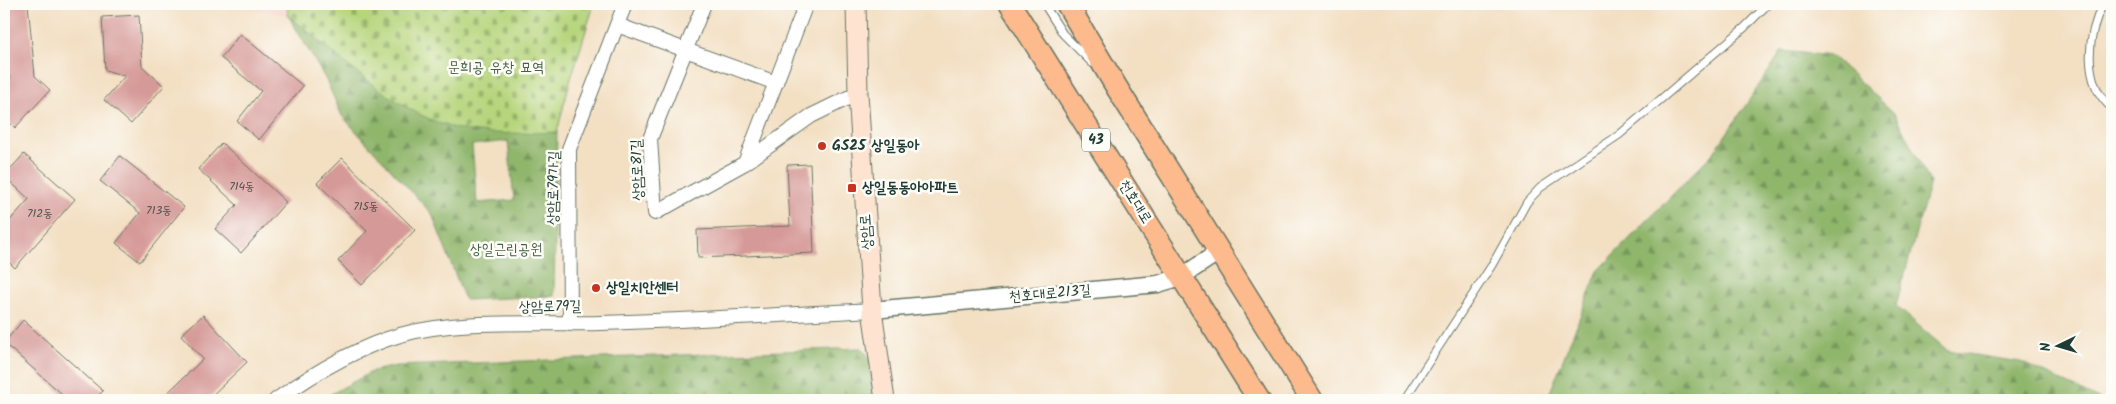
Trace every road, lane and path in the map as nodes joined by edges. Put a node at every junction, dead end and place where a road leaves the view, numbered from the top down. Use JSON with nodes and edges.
{"nodes":[{"id":1,"x":625,"y":4,"type":"edge"},
{"id":2,"x":704,"y":4,"type":"edge"},
{"id":3,"x":806,"y":4,"type":"edge"},
{"id":4,"x":856,"y":4,"type":"edge"},
{"id":5,"x":1010,"y":4,"type":"edge"},
{"id":6,"x":1044,"y":4,"type":"edge"},
{"id":7,"x":1067,"y":4,"type":"edge"},
{"id":8,"x":1768,"y":4,"type":"edge"},
{"id":9,"x":2103,"y":4,"type":"edge"},
{"id":10,"x":617,"y":25,"type":"junction"},
{"id":11,"x":686,"y":50,"type":"junction"},
{"id":12,"x":776,"y":83,"type":"junction"},
{"id":13,"x":1117,"y":88,"type":"junction"},
{"id":14,"x":858,"y":93,"type":"junction"},
{"id":15,"x":2112,"y":108,"type":"edge"},
{"id":16,"x":745,"y":163,"type":"junction"},
{"id":17,"x":1220,"y":251,"type":"junction"},
{"id":18,"x":1181,"y":277,"type":"junction"},
{"id":19,"x":872,"y":310,"type":"junction"},
{"id":20,"x":570,"y":324,"type":"junction"},
{"id":21,"x":276,"y":400,"type":"edge"},
{"id":22,"x":885,"y":400,"type":"edge"},
{"id":23,"x":1259,"y":400,"type":"edge"},
{"id":24,"x":1312,"y":400,"type":"edge"},
{"id":25,"x":1404,"y":400,"type":"edge"}],
"edges":[{"from":1,"to":10,"type":"street","name":"상암로79가길"},
{"from":2,"to":11,"type":"street","name":"상암로81길"},
{"from":3,"to":12,"type":"street"},
{"from":4,"to":14,"type":"main road","name":"상암로"},
{"from":5,"to":18,"type":"main road","name":"천호대로","number":"43"},
{"from":6,"to":13,"type":"lane"},
{"from":7,"to":13,"type":"main road"},
{"from":8,"to":25,"type":"lane"},
{"from":9,"to":15,"type":"lane"},
{"from":10,"to":11,"type":"street"},
{"from":10,"to":20,"type":"street","name":"상암로79가길"},
{"from":11,"to":12,"type":"street"},
{"from":11,"to":16,"type":"street","name":"상암로81길"},
{"from":12,"to":16,"type":"street"},
{"from":13,"to":17,"type":"main road"},
{"from":14,"to":16,"type":"street","name":"상암로81길"},
{"from":14,"to":19,"type":"main road","name":"상암로"},
{"from":17,"to":18,"type":"street","name":"천호대로213길"},
{"from":17,"to":24,"type":"main road"},
{"from":18,"to":19,"type":"street","name":"천호대로213길"},
{"from":18,"to":23,"type":"main road","name":"천호대로","number":"43"},
{"from":19,"to":20,"type":"street","name":"상암로79길"},
{"from":19,"to":22,"type":"main road","name":"상암로"},
{"from":20,"to":21,"type":"street","name":"상암로79길"}]}
